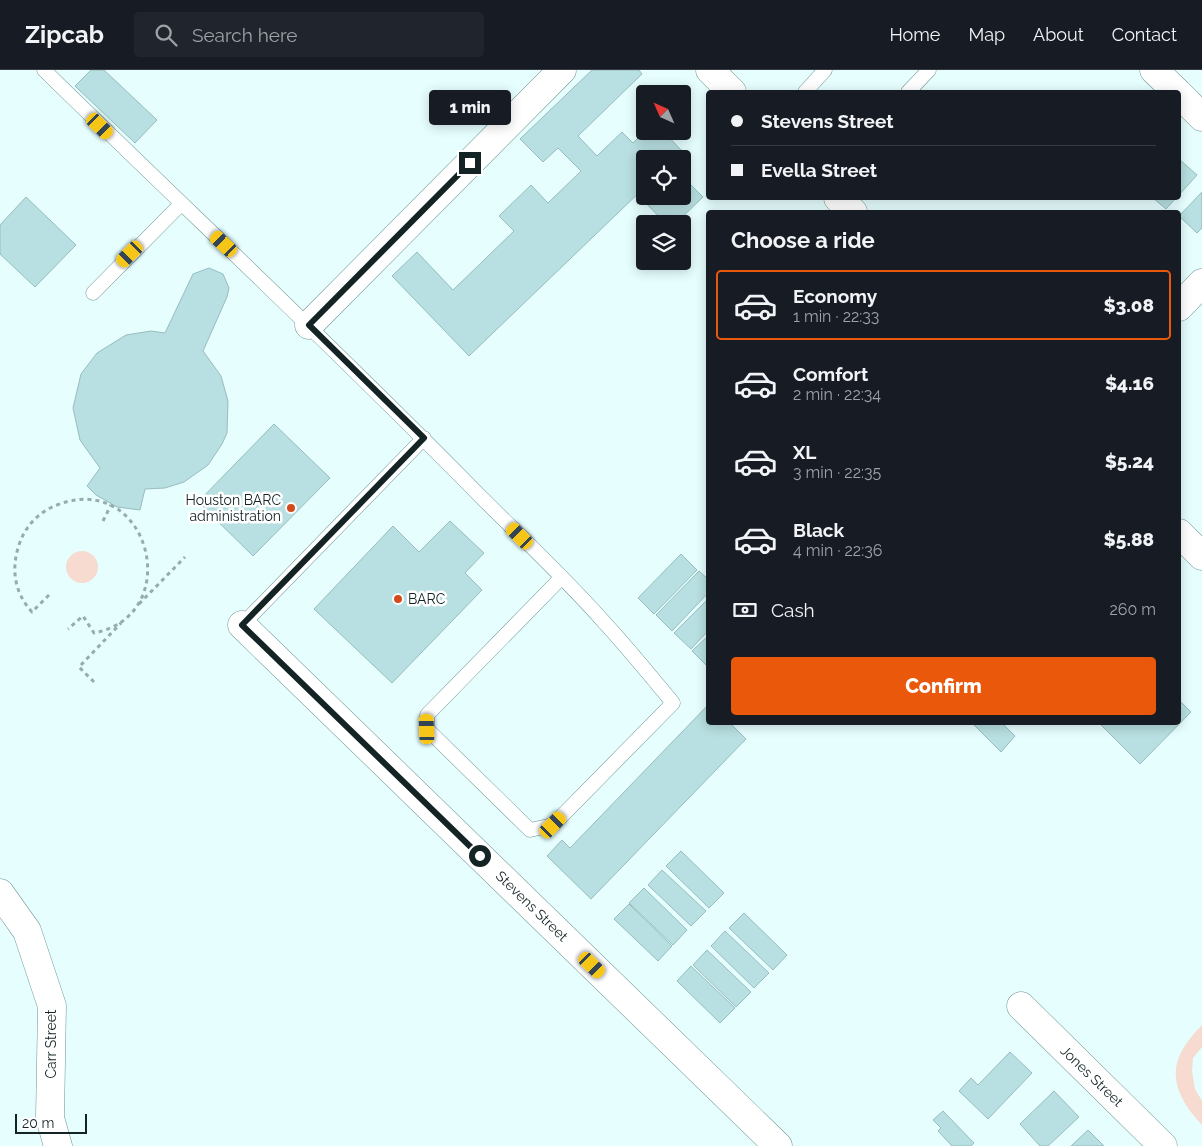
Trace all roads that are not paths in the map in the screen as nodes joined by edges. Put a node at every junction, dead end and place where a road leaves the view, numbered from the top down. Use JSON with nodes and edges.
{"nodes":[{"id":1,"x":44,"y":70,"type":"edge"},
{"id":2,"x":562,"y":70,"type":"edge"},
{"id":3,"x":710,"y":70,"type":"edge"},
{"id":4,"x":825,"y":70,"type":"edge"},
{"id":5,"x":929,"y":70,"type":"edge"},
{"id":6,"x":1154,"y":70,"type":"edge"},
{"id":7,"x":730,"y":90,"type":"edge"},
{"id":8,"x":807,"y":90,"type":"edge"},
{"id":9,"x":910,"y":90,"type":"edge"},
{"id":10,"x":1174,"y":90,"type":"edge"},
{"id":11,"x":1181,"y":97,"type":"edge"},
{"id":12,"x":1202,"y":117,"type":"edge"},
{"id":13,"x":840,"y":200,"type":"edge"},
{"id":14,"x":181,"y":204,"type":"junction"},
{"id":15,"x":851,"y":210,"type":"edge"},
{"id":16,"x":1202,"y":283,"type":"edge"},
{"id":17,"x":93,"y":293,"type":"dead end"},
{"id":18,"x":1181,"y":305,"type":"edge"},
{"id":19,"x":309,"y":325,"type":"junction"},
{"id":20,"x":424,"y":438,"type":"junction"},
{"id":21,"x":1181,"y":535,"type":"edge"},
{"id":22,"x":1202,"y":556,"type":"edge"},
{"id":23,"x":561,"y":578,"type":"junction"},
{"id":24,"x":242,"y":625,"type":"joint"},
{"id":25,"x":0,"y":893,"type":"edge"},
{"id":26,"x":1021,"y":1006,"type":"dead end"},
{"id":27,"x":58,"y":1146,"type":"edge"},
{"id":28,"x":778,"y":1146,"type":"edge"},
{"id":29,"x":1164,"y":1146,"type":"edge"}],
"edges":[{"from":1,"to":14,"type":"lane"},
{"from":2,"to":19,"type":"street"},
{"from":3,"to":7,"type":"street"},
{"from":4,"to":8,"type":"lane"},
{"from":5,"to":9,"type":"lane"},
{"from":6,"to":10,"type":"street"},
{"from":11,"to":12,"type":"street"},
{"from":13,"to":15,"type":"street"},
{"from":14,"to":17,"type":"lane"},
{"from":14,"to":19,"type":"lane"},
{"from":16,"to":18,"type":"street"},
{"from":19,"to":20,"type":"lane"},
{"from":20,"to":23,"type":"lane"},
{"from":20,"to":24,"type":"lane"},
{"from":21,"to":22,"type":"street"},
{"from":23,"to":23,"type":"lane"},
{"from":24,"to":28,"type":"street","name":"Stevens Street"},
{"from":25,"to":27,"type":"street","name":"Carr Street"},
{"from":26,"to":29,"type":"street","name":"Jones Street"}]}
